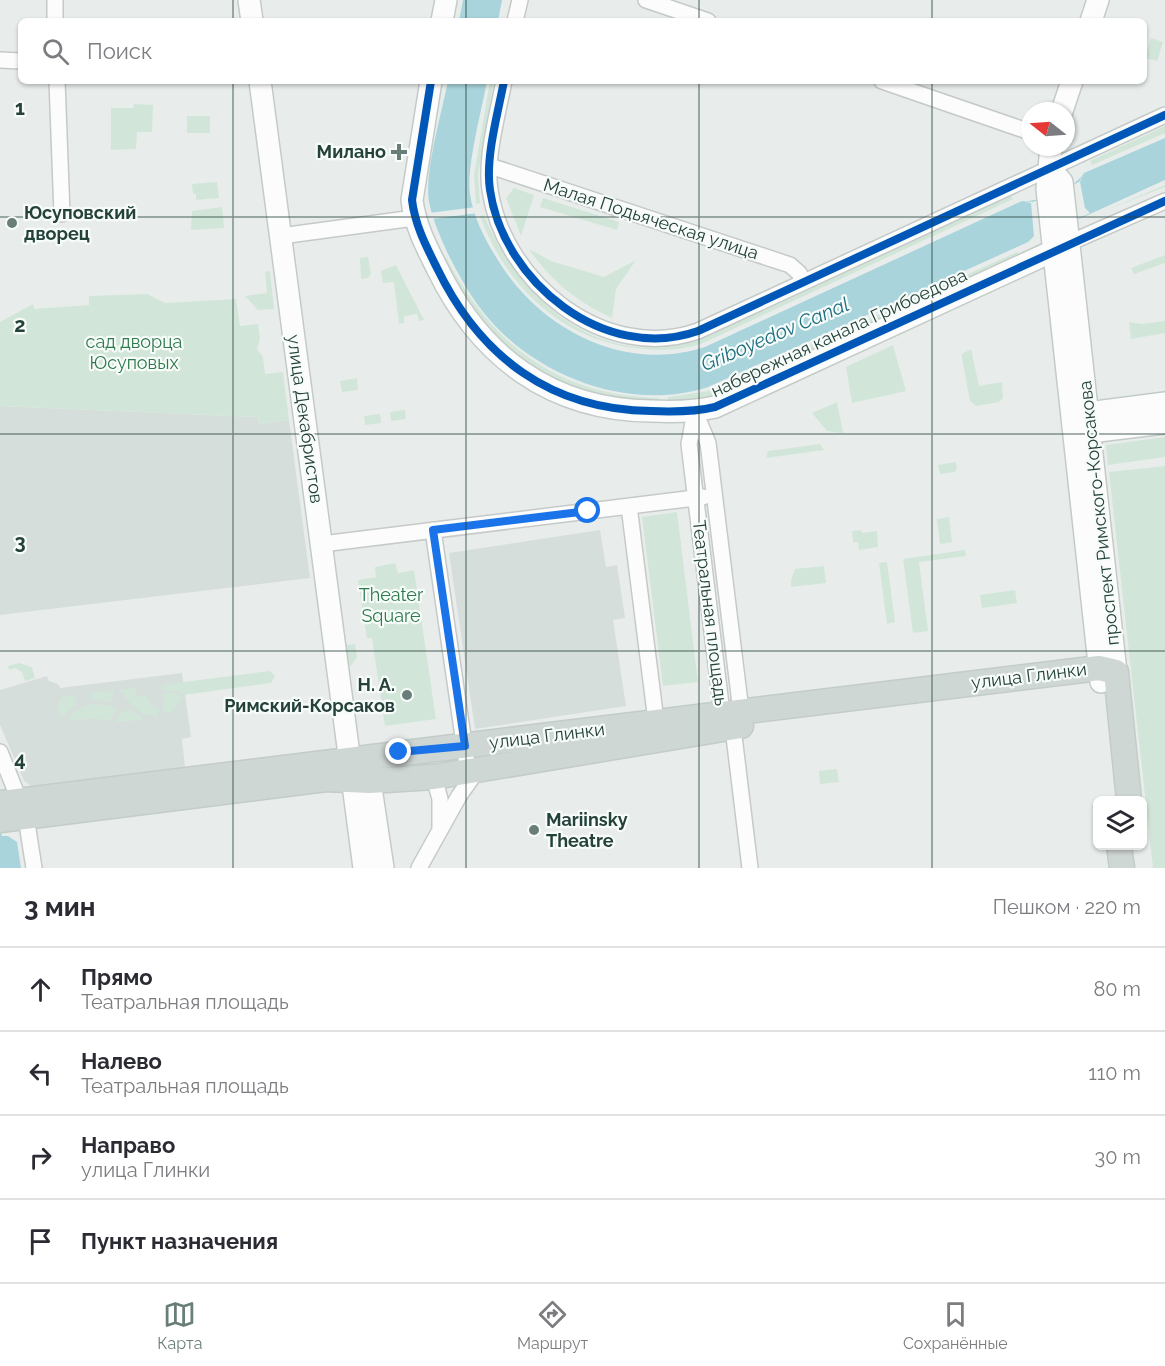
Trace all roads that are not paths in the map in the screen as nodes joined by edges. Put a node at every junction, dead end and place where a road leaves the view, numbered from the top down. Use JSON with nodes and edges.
{"nodes":[{"id":1,"x":55,"y":0,"type":"edge"},
{"id":2,"x":249,"y":0,"type":"edge"},
{"id":3,"x":446,"y":0,"type":"edge"},
{"id":4,"x":520,"y":0,"type":"edge"},
{"id":5,"x":646,"y":0,"type":"edge"},
{"id":6,"x":1098,"y":0,"type":"edge"},
{"id":7,"x":55,"y":18,"type":"edge"},
{"id":8,"x":252,"y":18,"type":"edge"},
{"id":9,"x":443,"y":18,"type":"edge"},
{"id":10,"x":516,"y":18,"type":"edge"},
{"id":11,"x":699,"y":18,"type":"edge"},
{"id":12,"x":1092,"y":18,"type":"edge"},
{"id":13,"x":0,"y":60,"type":"edge"},
{"id":14,"x":18,"y":61,"type":"edge"},
{"id":15,"x":57,"y":84,"type":"edge"},
{"id":16,"x":260,"y":84,"type":"edge"},
{"id":17,"x":430,"y":84,"type":"edge"},
{"id":18,"x":504,"y":84,"type":"edge"},
{"id":19,"x":891,"y":84,"type":"edge"},
{"id":20,"x":1071,"y":84,"type":"edge"},
{"id":21,"x":1065,"y":102,"type":"edge"},
{"id":22,"x":1165,"y":115,"type":"edge"},
{"id":23,"x":1021,"y":129,"type":"edge"},
{"id":24,"x":1052,"y":156,"type":"edge"},
{"id":25,"x":490,"y":166,"type":"junction"},
{"id":26,"x":1053,"y":180,"type":"junction"},
{"id":27,"x":1165,"y":201,"type":"edge"},
{"id":28,"x":62,"y":214,"type":"dead end"},
{"id":29,"x":414,"y":218,"type":"junction"},
{"id":30,"x":281,"y":236,"type":"junction"},
{"id":31,"x":1061,"y":238,"type":"junction"},
{"id":32,"x":804,"y":282,"type":"junction"},
{"id":33,"x":1165,"y":403,"type":"edge"},
{"id":34,"x":695,"y":411,"type":"junction"},
{"id":35,"x":1083,"y":422,"type":"junction"},
{"id":36,"x":1165,"y":423,"type":"edge"},
{"id":37,"x":714,"y":495,"type":"junction"},
{"id":38,"x":696,"y":498,"type":"junction"},
{"id":39,"x":629,"y":506,"type":"junction"},
{"id":40,"x":433,"y":530,"type":"junction"},
{"id":41,"x":322,"y":544,"type":"junction"},
{"id":42,"x":1106,"y":674,"type":"junction"},
{"id":43,"x":735,"y":719,"type":"junction"},
{"id":44,"x":657,"y":731,"type":"junction"},
{"id":45,"x":465,"y":746,"type":"junction"},
{"id":46,"x":0,"y":752,"type":"edge"},
{"id":47,"x":473,"y":770,"type":"junction"},
{"id":48,"x":358,"y":773,"type":"junction"},
{"id":49,"x":434,"y":777,"type":"junction"},
{"id":50,"x":1114,"y":796,"type":"edge"},
{"id":51,"x":1128,"y":796,"type":"edge"},
{"id":52,"x":16,"y":806,"type":"edge"},
{"id":53,"x":0,"y":820,"type":"edge"},
{"id":54,"x":440,"y":831,"type":"junction"},
{"id":55,"x":1120,"y":850,"type":"edge"},
{"id":56,"x":1134,"y":850,"type":"edge"},
{"id":57,"x":34,"y":868,"type":"edge"},
{"id":58,"x":364,"y":868,"type":"edge"},
{"id":59,"x":383,"y":868,"type":"edge"},
{"id":60,"x":419,"y":868,"type":"edge"},
{"id":61,"x":750,"y":868,"type":"edge"},
{"id":62,"x":760,"y":868,"type":"edge"},
{"id":63,"x":1122,"y":868,"type":"edge"},
{"id":64,"x":1136,"y":868,"type":"edge"}],
"edges":[{"from":1,"to":7,"type":"street"},
{"from":2,"to":8,"type":"main road"},
{"from":3,"to":9,"type":"main road"},
{"from":4,"to":10,"type":"street"},
{"from":5,"to":11,"type":"street"},
{"from":6,"to":12,"type":"main road"},
{"from":13,"to":14,"type":"street"},
{"from":15,"to":28,"type":"street"},
{"from":16,"to":30,"type":"main road","name":"улица Декабристов"},
{"from":17,"to":29,"type":"main road","name":"набережная канала Грибоедова"},
{"from":18,"to":25,"type":"street"},
{"from":19,"to":23,"type":"street"},
{"from":20,"to":21,"type":"main road"},
{"from":22,"to":26,"type":"street"},
{"from":24,"to":26,"type":"main road"},
{"from":25,"to":32,"type":"street","name":"Малая Подьяческая улица"},
{"from":25,"to":32,"type":"street"},
{"from":26,"to":31,"type":"main road","name":"проспект Римского-Корсакова"},
{"from":26,"to":32,"type":"street"},
{"from":27,"to":31,"type":"street","name":"набережная канала Грибоедова"},
{"from":29,"to":30,"type":"street"},
{"from":29,"to":34,"type":"main road","name":"набережная канала Грибоедова"},
{"from":30,"to":41,"type":"main road","name":"улица Декабристов"},
{"from":31,"to":34,"type":"main road","name":"набережная канала Грибоедова"},
{"from":31,"to":35,"type":"main road","name":"проспект Римского-Корсакова"},
{"from":33,"to":35,"type":"main road"},
{"from":34,"to":37,"type":"street","name":"Театральная площадь"},
{"from":34,"to":38,"type":"street","name":"Театральная площадь"},
{"from":35,"to":36,"type":"main road"},
{"from":35,"to":42,"type":"main road","name":"проспект Римского-Корсакова"},
{"from":37,"to":38,"type":"street","name":"Театральная площадь"},
{"from":37,"to":43,"type":"street","name":"Театральная площадь"},
{"from":38,"to":39,"type":"street","name":"Театральная площадь"},
{"from":38,"to":43,"type":"street","name":"Театральная площадь"},
{"from":39,"to":40,"type":"street","name":"Театральная площадь"},
{"from":39,"to":44,"type":"street"},
{"from":40,"to":41,"type":"street","name":"Театральная площадь"},
{"from":40,"to":45,"type":"street"},
{"from":41,"to":48,"type":"main road","name":"улица Декабристов"},
{"from":42,"to":43,"type":"main road","name":"улица Глинки"},
{"from":42,"to":50,"type":"main road","name":"проспект Римского-Корсакова"},
{"from":42,"to":51,"type":"main road","name":"проспект Римского-Корсакова"},
{"from":43,"to":44,"type":"main road","name":"улица Глинки"},
{"from":43,"to":61,"type":"street","name":"Театральная площадь"},
{"from":43,"to":62,"type":"street","name":"Театральная площадь"},
{"from":44,"to":45,"type":"main road","name":"улица Глинки"},
{"from":44,"to":47,"type":"main road","name":"улица Глинки"},
{"from":45,"to":47,"type":"street"},
{"from":45,"to":48,"type":"main road","name":"улица Глинки"},
{"from":46,"to":52,"type":"street"},
{"from":47,"to":49,"type":"main road","name":"улица Глинки"},
{"from":47,"to":54,"type":"street"},
{"from":48,"to":49,"type":"main road","name":"улица Глинки"},
{"from":48,"to":52,"type":"main road","name":"улица Глинки"},
{"from":48,"to":58,"type":"main road","name":"улица Декабристов"},
{"from":48,"to":59,"type":"main road","name":"улица Декабристов"},
{"from":49,"to":54,"type":"street"},
{"from":52,"to":53,"type":"main road","name":"улица Глинки"},
{"from":52,"to":57,"type":"street"},
{"from":54,"to":60,"type":"street"},
{"from":55,"to":63,"type":"main road"},
{"from":56,"to":64,"type":"main road"}]}
